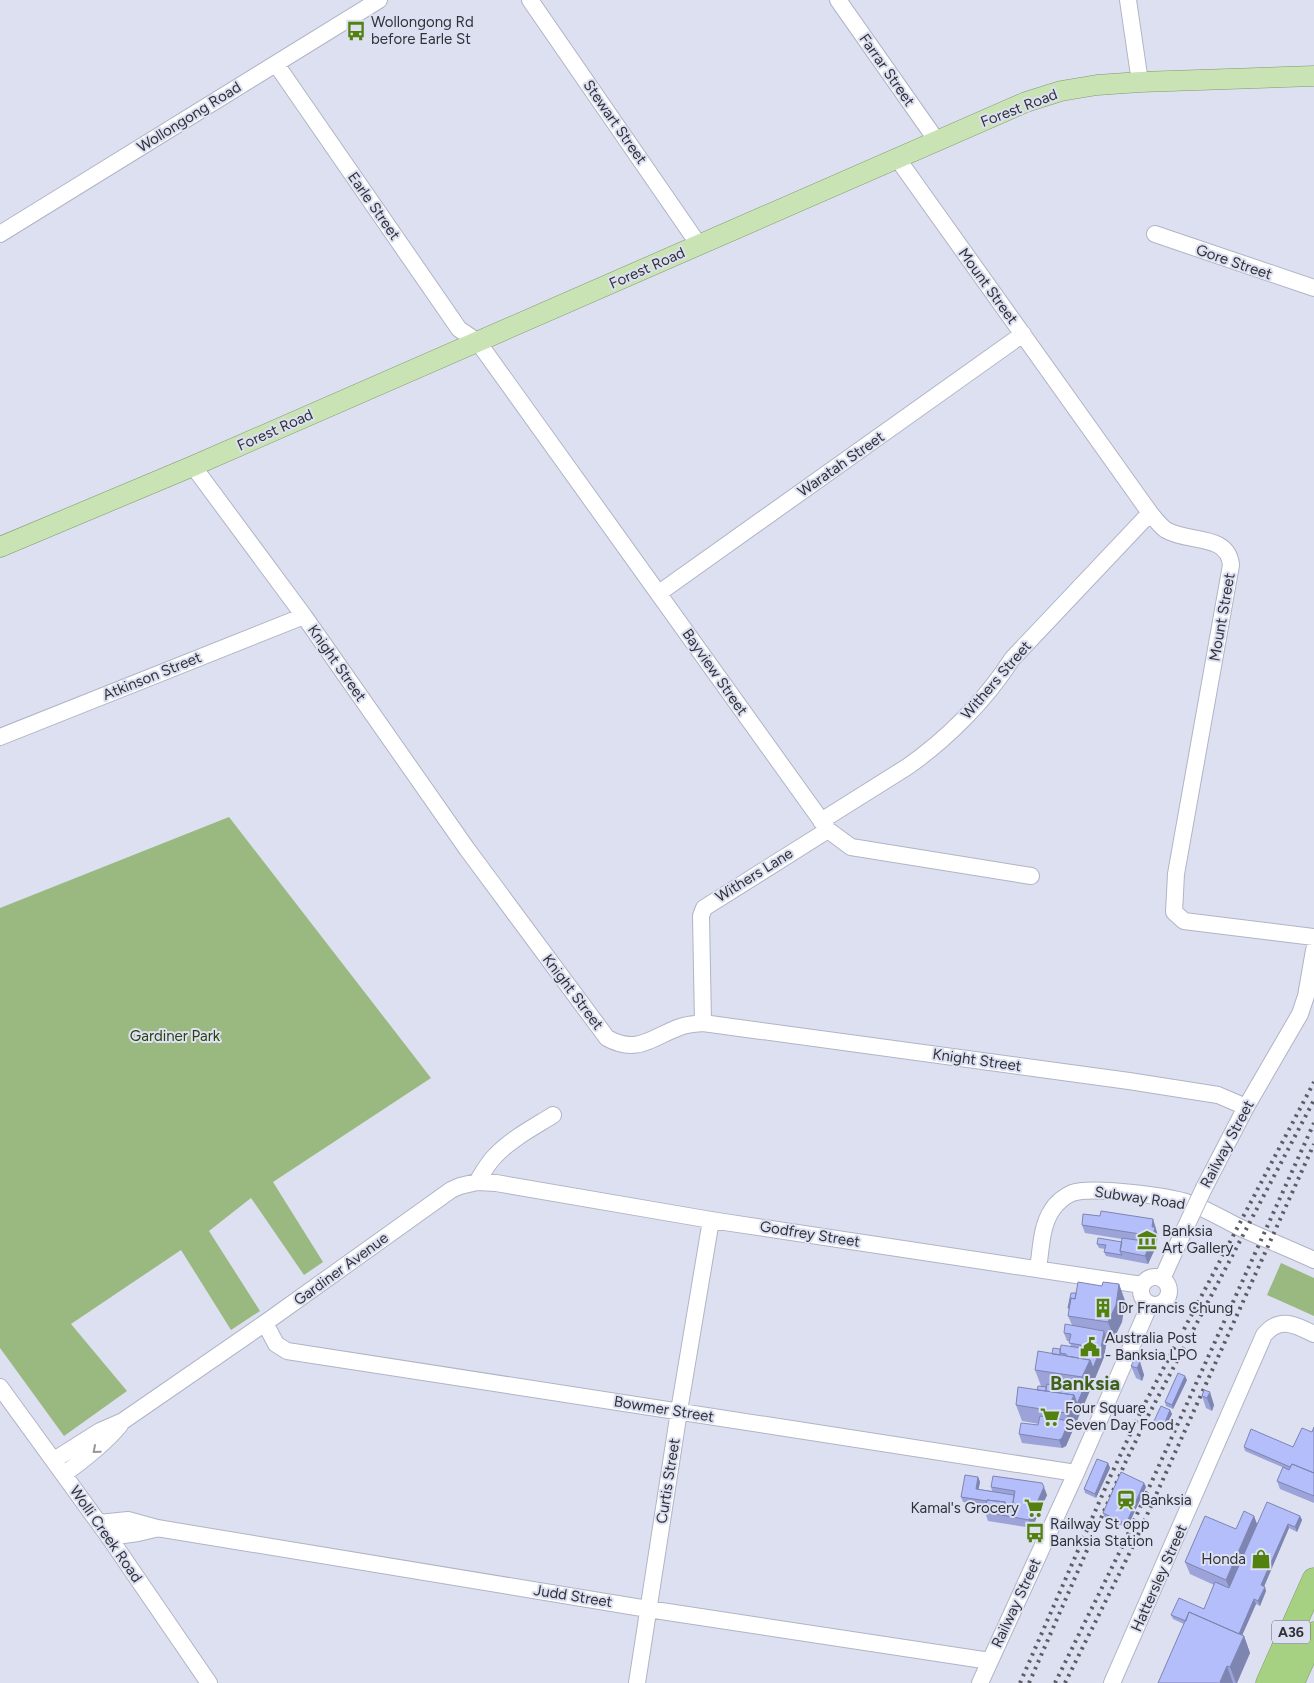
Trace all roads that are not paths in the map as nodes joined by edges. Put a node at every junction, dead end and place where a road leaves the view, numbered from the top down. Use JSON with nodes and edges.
{"nodes":[{"id":1,"x":379,"y":0,"type":"edge"},
{"id":2,"x":530,"y":0,"type":"edge"},
{"id":3,"x":838,"y":0,"type":"edge"},
{"id":4,"x":1128,"y":0,"type":"edge"},
{"id":5,"x":276,"y":64,"type":"junction"},
{"id":6,"x":1314,"y":76,"type":"edge"},
{"id":7,"x":1140,"y":82,"type":"junction"},
{"id":8,"x":937,"y":141,"type":"junction"},
{"id":9,"x":897,"y":158,"type":"junction"},
{"id":10,"x":0,"y":234,"type":"edge"},
{"id":11,"x":1155,"y":234,"type":"dead end"},
{"id":12,"x":699,"y":245,"type":"junction"},
{"id":13,"x":1314,"y":288,"type":"edge"},
{"id":14,"x":1023,"y":334,"type":"junction"},
{"id":15,"x":478,"y":342,"type":"junction"},
{"id":16,"x":193,"y":466,"type":"junction"},
{"id":17,"x":1150,"y":513,"type":"junction"},
{"id":18,"x":0,"y":547,"type":"edge"},
{"id":19,"x":660,"y":593,"type":"junction"},
{"id":20,"x":304,"y":616,"type":"junction"},
{"id":21,"x":0,"y":737,"type":"edge"},
{"id":22,"x":824,"y":826,"type":"junction"},
{"id":23,"x":1031,"y":876,"type":"dead end"},
{"id":24,"x":1314,"y":937,"type":"edge"},
{"id":25,"x":1314,"y":950,"type":"edge"},
{"id":26,"x":704,"y":1023,"type":"junction"},
{"id":27,"x":1246,"y":1107,"type":"junction"},
{"id":28,"x":553,"y":1114,"type":"dead end"},
{"id":29,"x":478,"y":1182,"type":"junction"},
{"id":30,"x":711,"y":1220,"type":"junction"},
{"id":31,"x":1314,"y":1260,"type":"edge"},
{"id":32,"x":1038,"y":1269,"type":"junction"},
{"id":33,"x":1162,"y":1279,"type":"junction"},
{"id":34,"x":1142,"y":1285,"type":"junction"},
{"id":35,"x":1150,"y":1304,"type":"junction"},
{"id":36,"x":265,"y":1323,"type":"junction"},
{"id":37,"x":1314,"y":1334,"type":"edge"},
{"id":38,"x":0,"y":1386,"type":"edge"},
{"id":39,"x":679,"y":1411,"type":"junction"},
{"id":40,"x":123,"y":1421,"type":"junction"},
{"id":41,"x":54,"y":1460,"type":"junction"},
{"id":42,"x":1076,"y":1473,"type":"junction"},
{"id":43,"x":64,"y":1474,"type":"junction"},
{"id":44,"x":99,"y":1523,"type":"junction"},
{"id":45,"x":157,"y":1528,"type":"junction"},
{"id":46,"x":109,"y":1537,"type":"junction"},
{"id":47,"x":1314,"y":1580,"type":"edge"},
{"id":48,"x":648,"y":1609,"type":"junction"},
{"id":49,"x":1314,"y":1634,"type":"edge"},
{"id":50,"x":990,"y":1661,"type":"junction"},
{"id":51,"x":208,"y":1683,"type":"edge"},
{"id":52,"x":637,"y":1683,"type":"edge"},
{"id":53,"x":980,"y":1683,"type":"edge"},
{"id":54,"x":1112,"y":1683,"type":"edge"},
{"id":55,"x":1268,"y":1683,"type":"edge"},
{"id":56,"x":1292,"y":1683,"type":"edge"}],
"edges":[{"from":1,"to":5,"type":"street","name":"Wollongong Road"},
{"from":2,"to":12,"type":"street","name":"Stewart Street"},
{"from":3,"to":8,"type":"street","name":"Farrar Street"},
{"from":4,"to":7,"type":"street"},
{"from":5,"to":10,"type":"street","name":"Wollongong Road"},
{"from":5,"to":15,"type":"street","name":"Earle Street"},
{"from":6,"to":7,"type":"main road","name":"Forest Road"},
{"from":7,"to":8,"type":"main road","name":"Forest Road"},
{"from":8,"to":9,"type":"main road","name":"Forest Road"},
{"from":9,"to":12,"type":"main road","name":"Forest Road"},
{"from":9,"to":14,"type":"street","name":"Mount Street"},
{"from":11,"to":13,"type":"street","name":"Gore Street"},
{"from":12,"to":15,"type":"main road","name":"Forest Road"},
{"from":14,"to":17,"type":"street","name":"Mount Street"},
{"from":14,"to":19,"type":"street","name":"Waratah Street"},
{"from":15,"to":16,"type":"main road","name":"Forest Road"},
{"from":15,"to":19,"type":"street","name":"Bayview Street"},
{"from":16,"to":18,"type":"main road","name":"Forest Road"},
{"from":16,"to":20,"type":"street","name":"Knight Street"},
{"from":17,"to":22,"type":"street","name":"Withers Street"},
{"from":17,"to":24,"type":"street","name":"Mount Street"},
{"from":19,"to":22,"type":"street","name":"Bayview Street"},
{"from":20,"to":21,"type":"street","name":"Atkinson Street"},
{"from":20,"to":26,"type":"street","name":"Knight Street"},
{"from":22,"to":23,"type":"street","name":"Bayview Street"},
{"from":22,"to":26,"type":"street","name":"Withers Lane"},
{"from":25,"to":27,"type":"street","name":"Railway Street"},
{"from":26,"to":27,"type":"street","name":"Knight Street"},
{"from":27,"to":33,"type":"street","name":"Railway Street","bridge":true},
{"from":28,"to":29,"type":"street"},
{"from":29,"to":30,"type":"street","name":"Godfrey Street"},
{"from":29,"to":36,"type":"street","name":"Gardiner Avenue"},
{"from":30,"to":32,"type":"street","name":"Godfrey Street"},
{"from":30,"to":39,"type":"street","name":"Curtis Street"},
{"from":31,"to":32,"type":"street","name":"Subway Road"},
{"from":32,"to":34,"type":"street","name":"Godfrey Street"},
{"from":33,"to":34,"type":"street"},
{"from":33,"to":35,"type":"street"},
{"from":34,"to":35,"type":"street"},
{"from":35,"to":42,"type":"street","name":"Railway Street"},
{"from":36,"to":39,"type":"street","name":"Bowmer Street"},
{"from":36,"to":40,"type":"street","name":"Gardiner Avenue"},
{"from":37,"to":54,"type":"street","name":"Hattersley Street"},
{"from":38,"to":41,"type":"street","name":"Wolli Creek Road"},
{"from":39,"to":42,"type":"street","name":"Bowmer Street"},
{"from":39,"to":48,"type":"street","name":"Curtis Street"},
{"from":40,"to":41,"type":"street","name":"Gardiner Avenue"},
{"from":40,"to":43,"type":"street","name":"Gardiner Avenue","one_way":true},
{"from":41,"to":43,"type":"street","name":"Wolli Creek Road"},
{"from":42,"to":50,"type":"street","name":"Railway Street"},
{"from":43,"to":44,"type":"street","name":"Wolli Creek Road"},
{"from":44,"to":45,"type":"street","name":"Judd Street"},
{"from":44,"to":46,"type":"street","name":"Wolli Creek Road"},
{"from":45,"to":46,"type":"street","name":"Judd Street"},
{"from":45,"to":48,"type":"street","name":"Judd Street"},
{"from":46,"to":51,"type":"street","name":"Wolli Creek Road"},
{"from":47,"to":55,"type":"highway","number":"A36"},
{"from":48,"to":50,"type":"street","name":"Judd Street"},
{"from":48,"to":52,"type":"street","name":"Curtis Street"},
{"from":49,"to":56,"type":"highway","number":"A36"},
{"from":50,"to":53,"type":"street","name":"Railway Street"}]}
